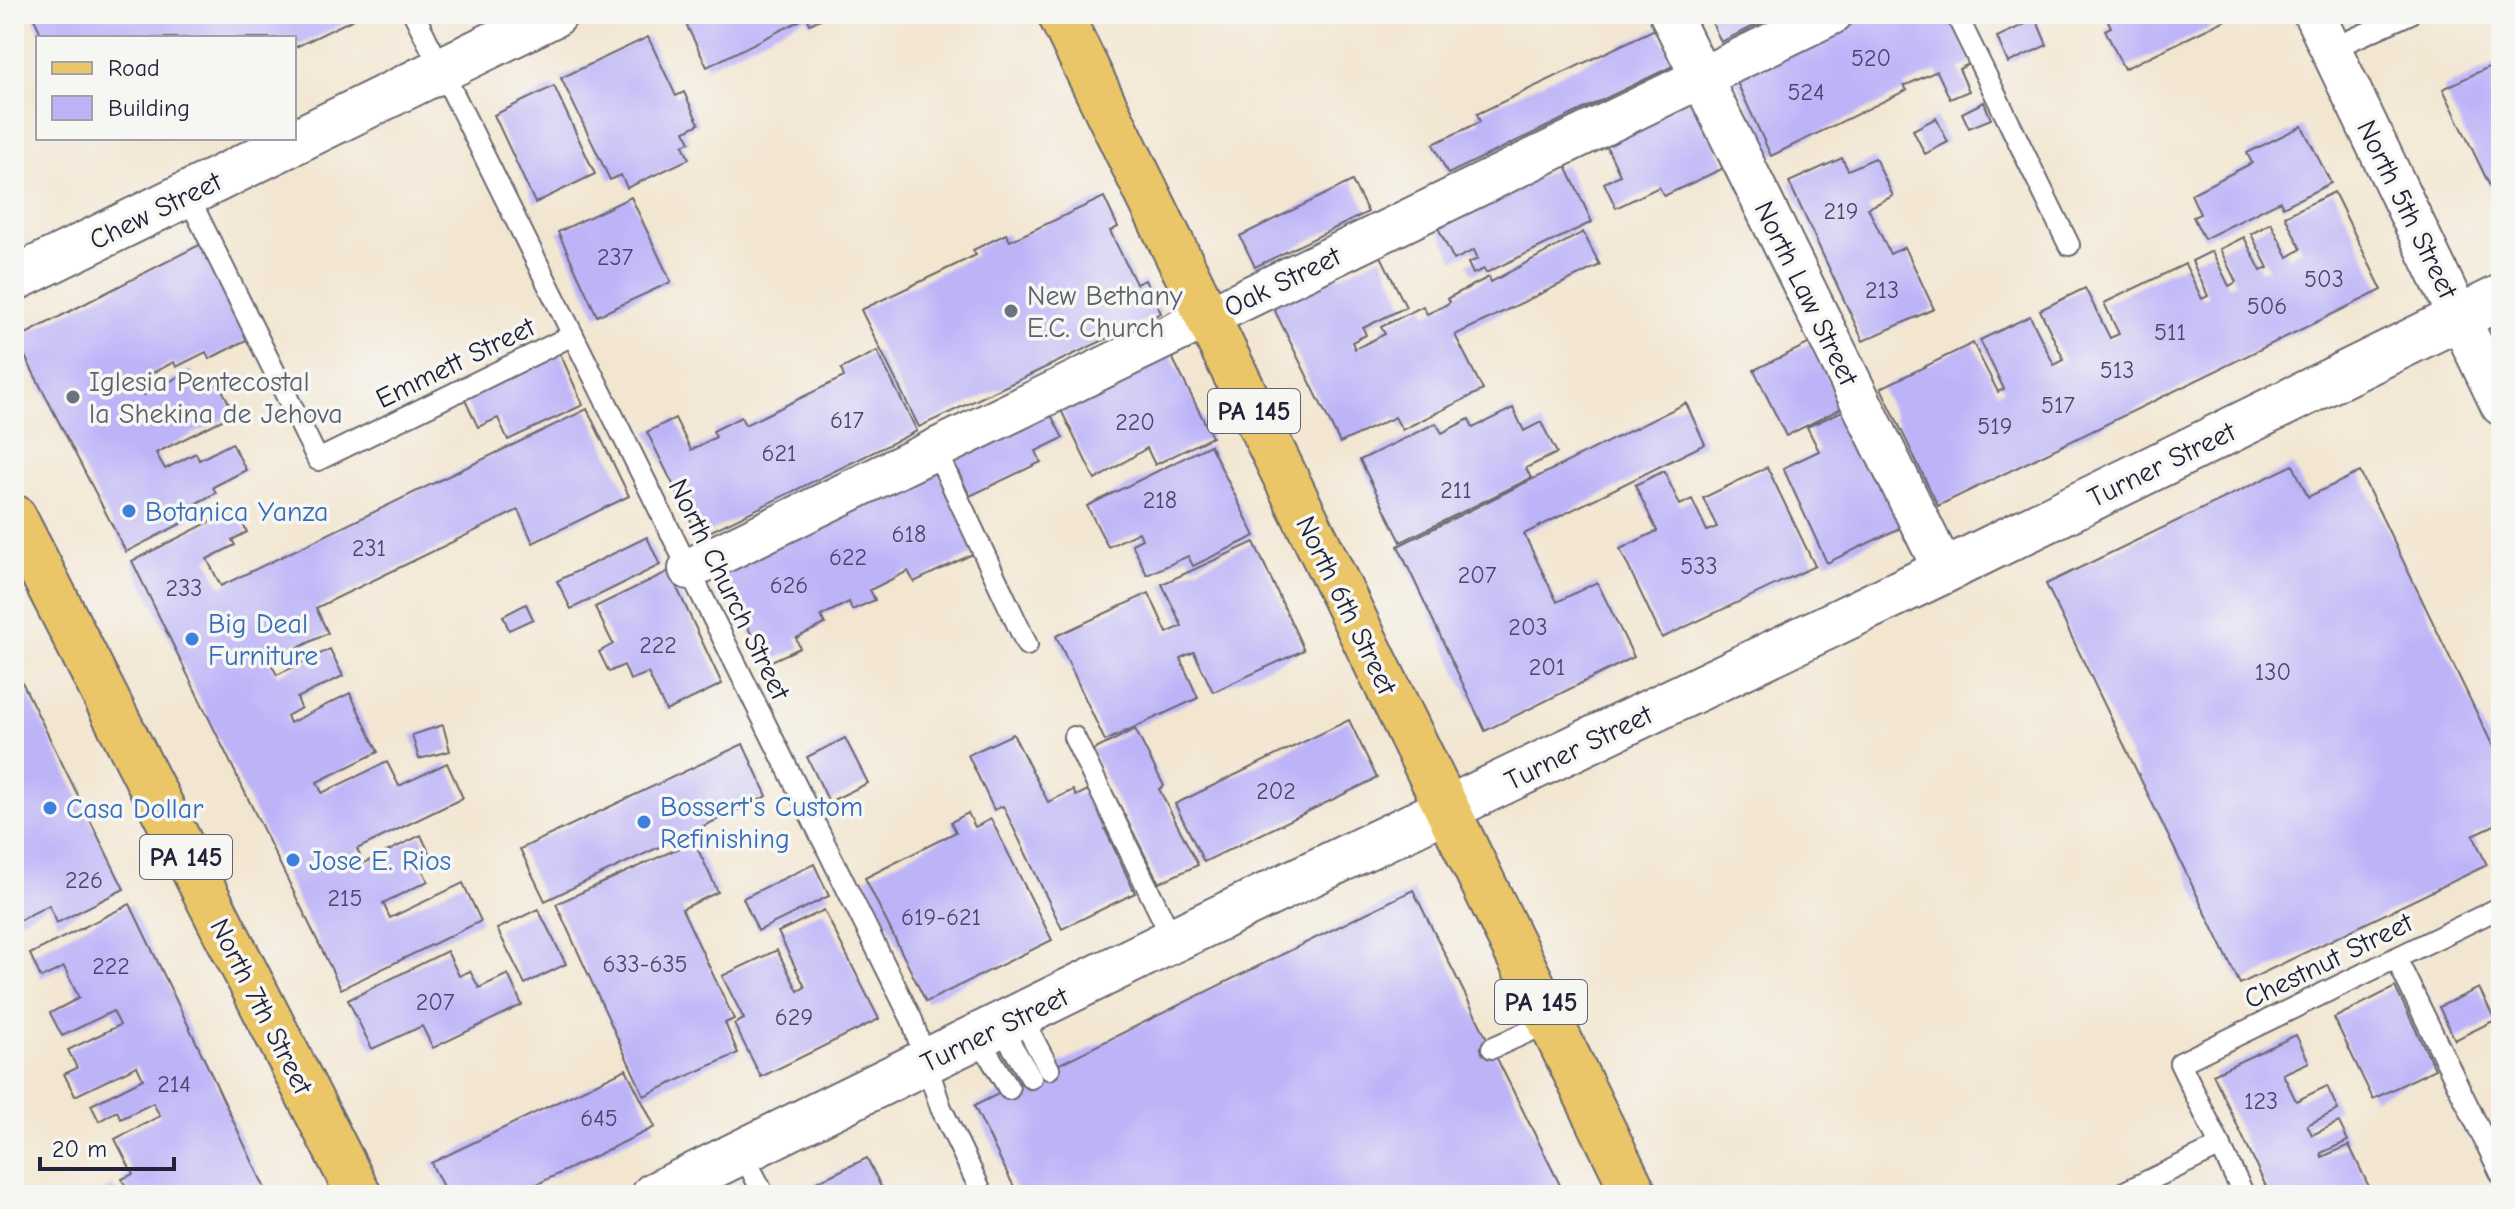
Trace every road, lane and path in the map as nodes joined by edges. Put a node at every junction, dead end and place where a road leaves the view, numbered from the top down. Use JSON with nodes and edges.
{"nodes":[{"id":1,"x":414,"y":14,"type":"edge"},
{"id":2,"x":555,"y":14,"type":"edge"},
{"id":3,"x":1060,"y":14,"type":"edge"},
{"id":4,"x":1670,"y":14,"type":"edge"},
{"id":5,"x":1832,"y":14,"type":"edge"},
{"id":6,"x":1956,"y":14,"type":"edge"},
{"id":7,"x":2409,"y":14,"type":"edge"},
{"id":8,"x":2322,"y":31,"type":"edge"},
{"id":9,"x":441,"y":70,"type":"junction"},
{"id":10,"x":1702,"y":79,"type":"junction"},
{"id":11,"x":187,"y":194,"type":"junction"},
{"id":12,"x":2069,"y":245,"type":"dead end"},
{"id":13,"x":14,"y":279,"type":"edge"},
{"id":14,"x":2501,"y":297,"type":"edge"},
{"id":15,"x":1208,"y":316,"type":"junction"},
{"id":16,"x":2460,"y":316,"type":"junction"},
{"id":17,"x":573,"y":335,"type":"junction"},
{"id":18,"x":2501,"y":405,"type":"edge"},
{"id":19,"x":935,"y":449,"type":"junction"},
{"id":20,"x":14,"y":517,"type":"edge"},
{"id":21,"x":689,"y":569,"type":"junction"},
{"id":22,"x":1944,"y":571,"type":"junction"},
{"id":23,"x":1027,"y":645,"type":"dead end"},
{"id":24,"x":1074,"y":737,"type":"dead end"},
{"id":25,"x":1446,"y":810,"type":"junction"},
{"id":26,"x":2501,"y":907,"type":"edge"},
{"id":27,"x":1173,"y":940,"type":"junction"},
{"id":28,"x":2396,"y":958,"type":"junction"},
{"id":29,"x":1550,"y":1022,"type":"junction"},
{"id":30,"x":1000,"y":1026,"type":"junction"},
{"id":31,"x":1492,"y":1048,"type":"dead end"},
{"id":32,"x":926,"y":1063,"type":"junction"},
{"id":33,"x":1040,"y":1074,"type":"dead end"},
{"id":34,"x":1009,"y":1089,"type":"dead end"},
{"id":35,"x":2221,"y":1146,"type":"junction"},
{"id":36,"x":743,"y":1154,"type":"junction"},
{"id":37,"x":2501,"y":1174,"type":"edge"},
{"id":38,"x":359,"y":1195,"type":"edge"},
{"id":39,"x":654,"y":1195,"type":"edge"},
{"id":40,"x":764,"y":1195,"type":"edge"},
{"id":41,"x":983,"y":1195,"type":"edge"},
{"id":42,"x":1635,"y":1195,"type":"edge"},
{"id":43,"x":2118,"y":1195,"type":"edge"},
{"id":44,"x":2244,"y":1195,"type":"edge"}],
"edges":[{"from":1,"to":9,"type":"lane","name":"North Church Street"},
{"from":2,"to":9,"type":"street","name":"Chew Street"},
{"from":3,"to":15,"type":"main road","name":"North 6th Street","number":"PA 145"},
{"from":4,"to":10,"type":"street","name":"North Law Street"},
{"from":5,"to":10,"type":"street","name":"Oak Street"},
{"from":6,"to":12,"type":"lane"},
{"from":7,"to":8,"type":"lane"},
{"from":8,"to":16,"type":"street","name":"North 5th Street"},
{"from":9,"to":11,"type":"street","name":"Chew Street"},
{"from":9,"to":17,"type":"lane","name":"North Church Street"},
{"from":10,"to":15,"type":"street","name":"Oak Street"},
{"from":10,"to":22,"type":"street","name":"North Law Street"},
{"from":11,"to":13,"type":"street","name":"Chew Street"},
{"from":11,"to":17,"type":"lane","name":"Emmett Street"},
{"from":14,"to":16,"type":"street","name":"Turner Street"},
{"from":15,"to":19,"type":"street","name":"Oak Street"},
{"from":15,"to":25,"type":"main road","name":"North 6th Street","number":"PA 145"},
{"from":16,"to":18,"type":"street","name":"North 5th Street"},
{"from":16,"to":22,"type":"street","name":"Turner Street"},
{"from":17,"to":21,"type":"lane","name":"North Church Street"},
{"from":19,"to":21,"type":"street","name":"Oak Street"},
{"from":19,"to":23,"type":"lane"},
{"from":20,"to":38,"type":"main road","name":"North 7th Street","number":"PA 145"},
{"from":21,"to":32,"type":"lane","name":"North Church Street"},
{"from":22,"to":25,"type":"street","name":"Turner Street"},
{"from":24,"to":27,"type":"lane"},
{"from":25,"to":27,"type":"street","name":"Turner Street"},
{"from":25,"to":29,"type":"main road","name":"North 6th Street","number":"PA 145"},
{"from":26,"to":28,"type":"lane","name":"Chestnut Street"},
{"from":27,"to":30,"type":"street","name":"Turner Street"},
{"from":28,"to":35,"type":"lane","name":"Chestnut Street"},
{"from":28,"to":37,"type":"lane"},
{"from":29,"to":31,"type":"lane"},
{"from":29,"to":42,"type":"main road","name":"North 6th Street","number":"PA 145"},
{"from":30,"to":32,"type":"street","name":"Turner Street"},
{"from":30,"to":33,"type":"lane"},
{"from":30,"to":34,"type":"lane"},
{"from":32,"to":36,"type":"street","name":"Turner Street"},
{"from":32,"to":41,"type":"lane","name":"North Church Street"},
{"from":35,"to":43,"type":"lane"},
{"from":35,"to":44,"type":"lane"},
{"from":36,"to":39,"type":"street","name":"Turner Street"},
{"from":36,"to":40,"type":"lane"}]}
